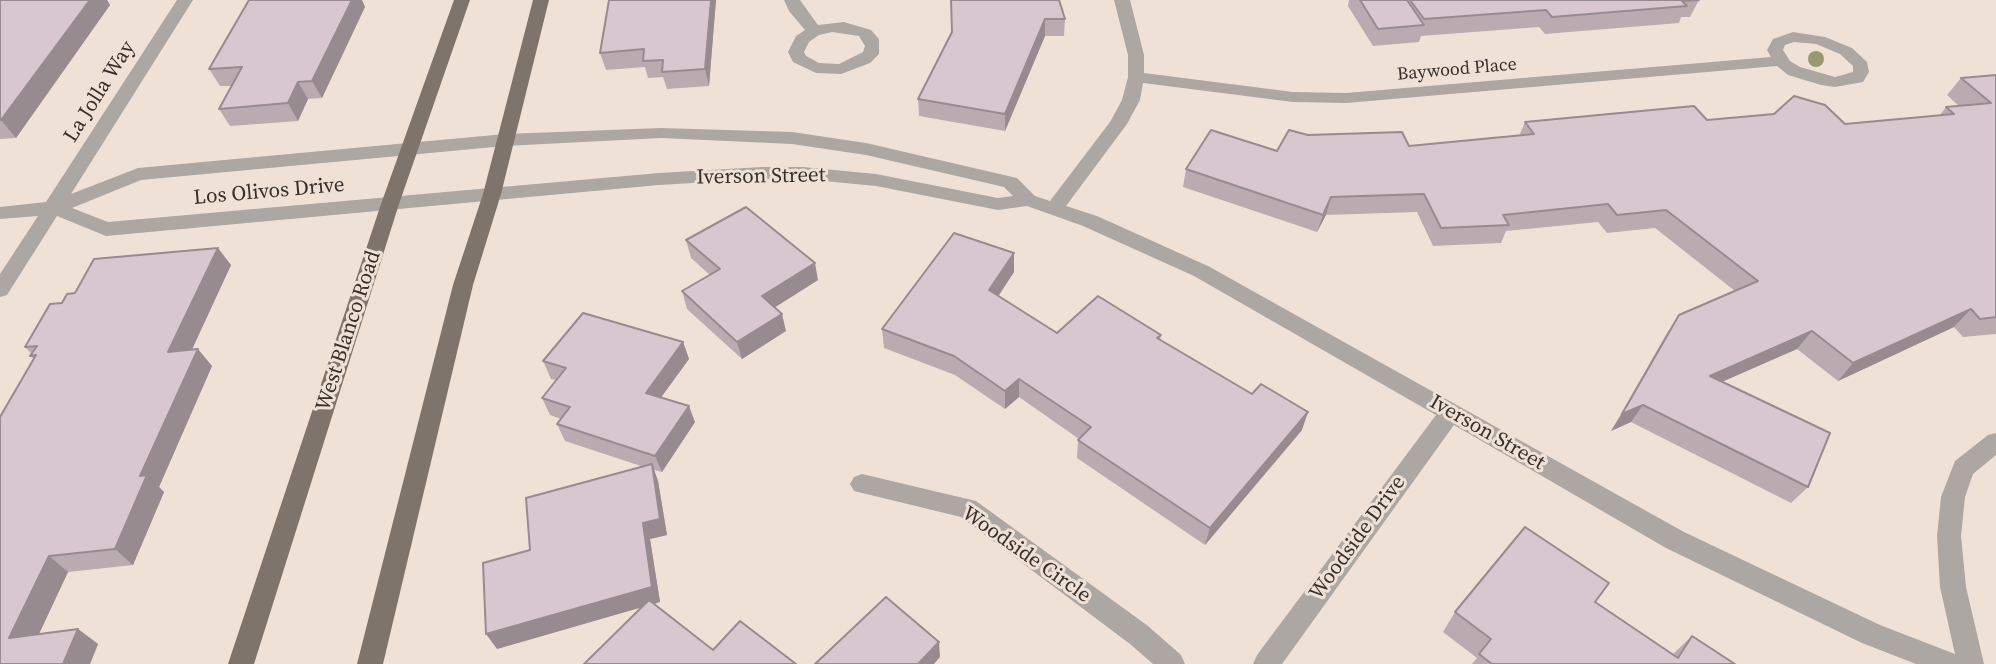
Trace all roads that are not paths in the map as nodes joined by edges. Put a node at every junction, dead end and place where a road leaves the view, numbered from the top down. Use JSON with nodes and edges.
{"nodes":[{"id":1,"x":185,"y":0,"type":"edge"},
{"id":2,"x":462,"y":0,"type":"edge"},
{"id":3,"x":541,"y":0,"type":"edge"},
{"id":4,"x":792,"y":0,"type":"edge"},
{"id":5,"x":1122,"y":0,"type":"edge"},
{"id":6,"x":814,"y":31,"type":"dead end"},
{"id":7,"x":1781,"y":61,"type":"junction"},
{"id":8,"x":1136,"y":78,"type":"junction"},
{"id":9,"x":505,"y":140,"type":"junction"},
{"id":10,"x":409,"y":149,"type":"junction"},
{"id":11,"x":492,"y":194,"type":"junction"},
{"id":12,"x":1028,"y":200,"type":"junction"},
{"id":13,"x":390,"y":204,"type":"junction"},
{"id":14,"x":54,"y":208,"type":"junction"},
{"id":15,"x":1055,"y":208,"type":"junction"},
{"id":16,"x":0,"y":213,"type":"edge"},
{"id":17,"x":0,"y":290,"type":"edge"},
{"id":18,"x":1451,"y":412,"type":"junction"},
{"id":19,"x":1996,"y":442,"type":"edge"},
{"id":20,"x":862,"y":484,"type":"dead end"},
{"id":21,"x":241,"y":664,"type":"edge"},
{"id":22,"x":370,"y":664,"type":"edge"},
{"id":23,"x":1172,"y":664,"type":"edge"},
{"id":24,"x":1266,"y":664,"type":"edge"},
{"id":25,"x":1948,"y":664,"type":"edge"},
{"id":26,"x":1971,"y":664,"type":"edge"}],
"edges":[{"from":1,"to":14,"type":"street","name":"La Jolla Way"},
{"from":2,"to":10,"type":"main road","name":"West Blanco Road"},
{"from":3,"to":9,"type":"main road"},
{"from":4,"to":6,"type":"street"},
{"from":5,"to":8,"type":"street"},
{"from":7,"to":7,"type":"street"},
{"from":7,"to":8,"type":"street","name":"Baywood Place"},
{"from":8,"to":15,"type":"street"},
{"from":9,"to":10,"type":"street","name":"Iverson Street"},
{"from":9,"to":11,"type":"main road"},
{"from":9,"to":12,"type":"street","name":"Iverson Street"},
{"from":10,"to":13,"type":"main road","name":"West Blanco Road"},
{"from":10,"to":14,"type":"street","name":"Los Olivos Drive"},
{"from":11,"to":12,"type":"street","name":"Iverson Street"},
{"from":11,"to":13,"type":"street","name":"Los Olivos Drive"},
{"from":11,"to":22,"type":"main road"},
{"from":12,"to":15,"type":"street","name":"Iverson Street"},
{"from":13,"to":14,"type":"street","name":"Los Olivos Drive"},
{"from":13,"to":21,"type":"main road","name":"West Blanco Road"},
{"from":14,"to":16,"type":"street","name":"Los Olivos Drive"},
{"from":14,"to":17,"type":"street","name":"La Jolla Way"},
{"from":15,"to":18,"type":"street","name":"Iverson Street"},
{"from":18,"to":24,"type":"street","name":"Woodside Drive"},
{"from":18,"to":25,"type":"street","name":"Iverson Street"},
{"from":19,"to":26,"type":"street"},
{"from":20,"to":23,"type":"street","name":"Woodside Circle"}]}
